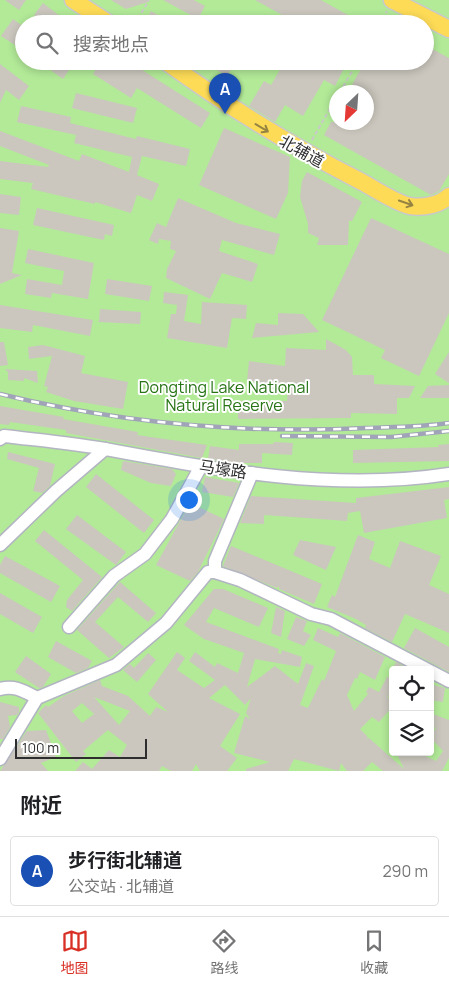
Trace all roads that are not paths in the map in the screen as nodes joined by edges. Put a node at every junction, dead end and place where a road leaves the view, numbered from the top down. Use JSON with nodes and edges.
{"nodes":[{"id":1,"x":73,"y":0,"type":"edge"},
{"id":2,"x":392,"y":0,"type":"edge"},
{"id":3,"x":416,"y":0,"type":"edge"},
{"id":4,"x":96,"y":15,"type":"edge"},
{"id":5,"x":421,"y":15,"type":"edge"},
{"id":6,"x":449,"y":18,"type":"edge"},
{"id":7,"x":434,"y":21,"type":"edge"},
{"id":8,"x":449,"y":29,"type":"edge"},
{"id":9,"x":177,"y":70,"type":"edge"},
{"id":10,"x":449,"y":196,"type":"edge"},
{"id":11,"x":1,"y":437,"type":"edge"},
{"id":12,"x":105,"y":449,"type":"junction"},
{"id":13,"x":201,"y":466,"type":"junction"},
{"id":14,"x":252,"y":473,"type":"junction"},
{"id":15,"x":449,"y":474,"type":"edge"},
{"id":16,"x":0,"y":545,"type":"edge"},
{"id":17,"x":215,"y":572,"type":"junction"},
{"id":18,"x":69,"y":626,"type":"dead end"},
{"id":19,"x":421,"y":666,"type":"edge"},
{"id":20,"x":434,"y":673,"type":"edge"},
{"id":21,"x":449,"y":681,"type":"edge"},
{"id":22,"x":0,"y":689,"type":"edge"},
{"id":23,"x":38,"y":698,"type":"junction"},
{"id":24,"x":0,"y":759,"type":"edge"}],
"edges":[{"from":1,"to":4,"type":"main road"},
{"from":2,"to":5,"type":"main road"},
{"from":3,"to":6,"type":"main road"},
{"from":7,"to":8,"type":"main road"},
{"from":9,"to":10,"type":"main road","name":"北辅道","one_way":true},
{"from":11,"to":12,"type":"street","name":"马壕路"},
{"from":12,"to":13,"type":"street","name":"马壕路"},
{"from":12,"to":16,"type":"street"},
{"from":13,"to":14,"type":"street","name":"马壕路"},
{"from":13,"to":18,"type":"street"},
{"from":14,"to":15,"type":"street","name":"马壕路"},
{"from":14,"to":17,"type":"street"},
{"from":17,"to":19,"type":"street"},
{"from":17,"to":23,"type":"street"},
{"from":20,"to":21,"type":"street"},
{"from":22,"to":23,"type":"street"},
{"from":23,"to":24,"type":"street"}]}
